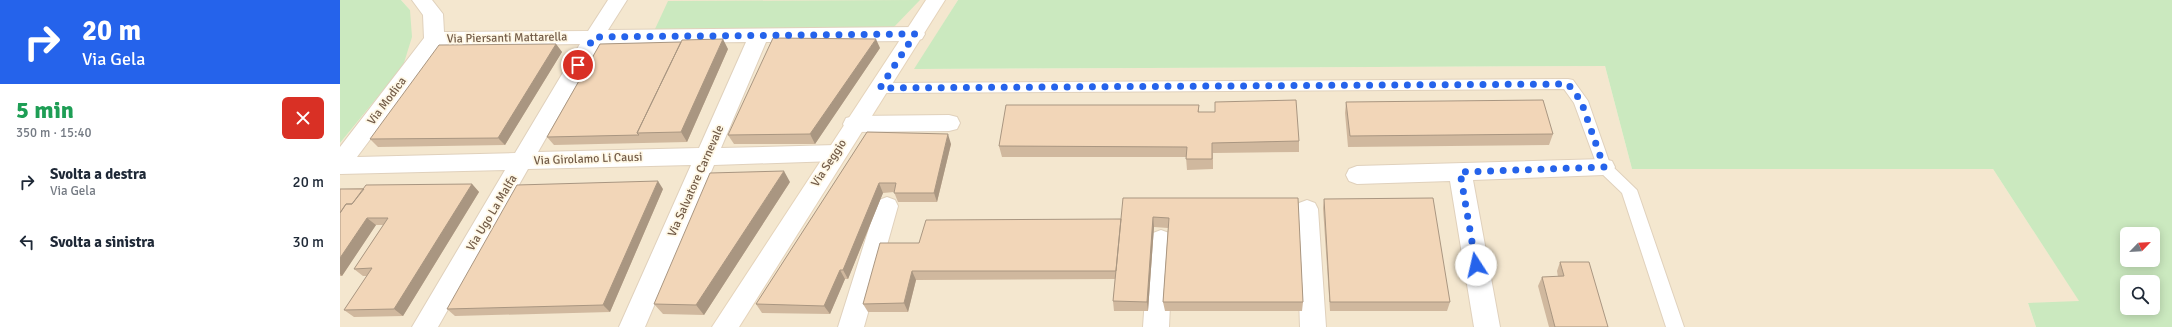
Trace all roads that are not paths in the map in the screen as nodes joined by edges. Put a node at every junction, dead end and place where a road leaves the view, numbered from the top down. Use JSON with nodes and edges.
{"nodes":[{"id":1,"x":422,"y":0,"type":"edge"},
{"id":2,"x":618,"y":0,"type":"edge"},
{"id":3,"x":936,"y":0,"type":"edge"},
{"id":4,"x":915,"y":34,"type":"junction"},
{"id":5,"x":759,"y":35,"type":"junction"},
{"id":6,"x":594,"y":37,"type":"junction"},
{"id":7,"x":434,"y":39,"type":"junction"},
{"id":8,"x":880,"y":88,"type":"junction"},
{"id":9,"x":949,"y":123,"type":"dead end"},
{"id":10,"x":854,"y":124,"type":"junction"},
{"id":11,"x":836,"y":153,"type":"junction"},
{"id":12,"x":707,"y":156,"type":"junction"},
{"id":13,"x":523,"y":161,"type":"junction"},
{"id":14,"x":340,"y":162,"type":"edge"},
{"id":15,"x":340,"y":166,"type":"edge"},
{"id":16,"x":1604,"y":167,"type":"junction"},
{"id":17,"x":1460,"y":172,"type":"junction"},
{"id":18,"x":1358,"y":174,"type":"dead end"},
{"id":19,"x":887,"y":206,"type":"dead end"},
{"id":20,"x":1307,"y":209,"type":"dead end"},
{"id":21,"x":1161,"y":240,"type":"dead end"},
{"id":22,"x":425,"y":327,"type":"edge"},
{"id":23,"x":632,"y":327,"type":"edge"},
{"id":24,"x":725,"y":327,"type":"edge"},
{"id":25,"x":851,"y":327,"type":"edge"},
{"id":26,"x":1156,"y":327,"type":"edge"},
{"id":27,"x":1313,"y":327,"type":"edge"},
{"id":28,"x":1487,"y":327,"type":"edge"},
{"id":29,"x":1675,"y":327,"type":"edge"}],
"edges":[{"from":1,"to":7,"type":"street"},
{"from":2,"to":6,"type":"street","name":"Via Ugo La Malfa"},
{"from":3,"to":4,"type":"street","name":"Via Seggio"},
{"from":4,"to":5,"type":"street","name":"Via Piersanti Mattarella"},
{"from":4,"to":8,"type":"street","name":"Via Seggio"},
{"from":5,"to":6,"type":"street","name":"Via Piersanti Mattarella"},
{"from":5,"to":12,"type":"street","name":"Via Salvatore Carnevale"},
{"from":6,"to":7,"type":"street","name":"Via Piersanti Mattarella"},
{"from":6,"to":13,"type":"street","name":"Via Ugo La Malfa"},
{"from":7,"to":14,"type":"street","name":"Via Modica"},
{"from":8,"to":10,"type":"street","name":"Via Seggio"},
{"from":8,"to":16,"type":"lane"},
{"from":9,"to":10,"type":"street"},
{"from":10,"to":11,"type":"street","name":"Via Seggio"},
{"from":11,"to":12,"type":"street","name":"Via Girolamo Li Causi"},
{"from":11,"to":24,"type":"street","name":"Via Seggio"},
{"from":12,"to":13,"type":"street","name":"Via Girolamo Li Causi"},
{"from":12,"to":23,"type":"street","name":"Via Salvatore Carnevale"},
{"from":13,"to":15,"type":"street","name":"Via Girolamo Li Causi"},
{"from":13,"to":22,"type":"street","name":"Via Ugo La Malfa"},
{"from":16,"to":17,"type":"street"},
{"from":16,"to":29,"type":"lane"},
{"from":17,"to":18,"type":"street"},
{"from":17,"to":28,"type":"street"},
{"from":19,"to":25,"type":"street"},
{"from":20,"to":27,"type":"street"},
{"from":21,"to":26,"type":"street"}]}
